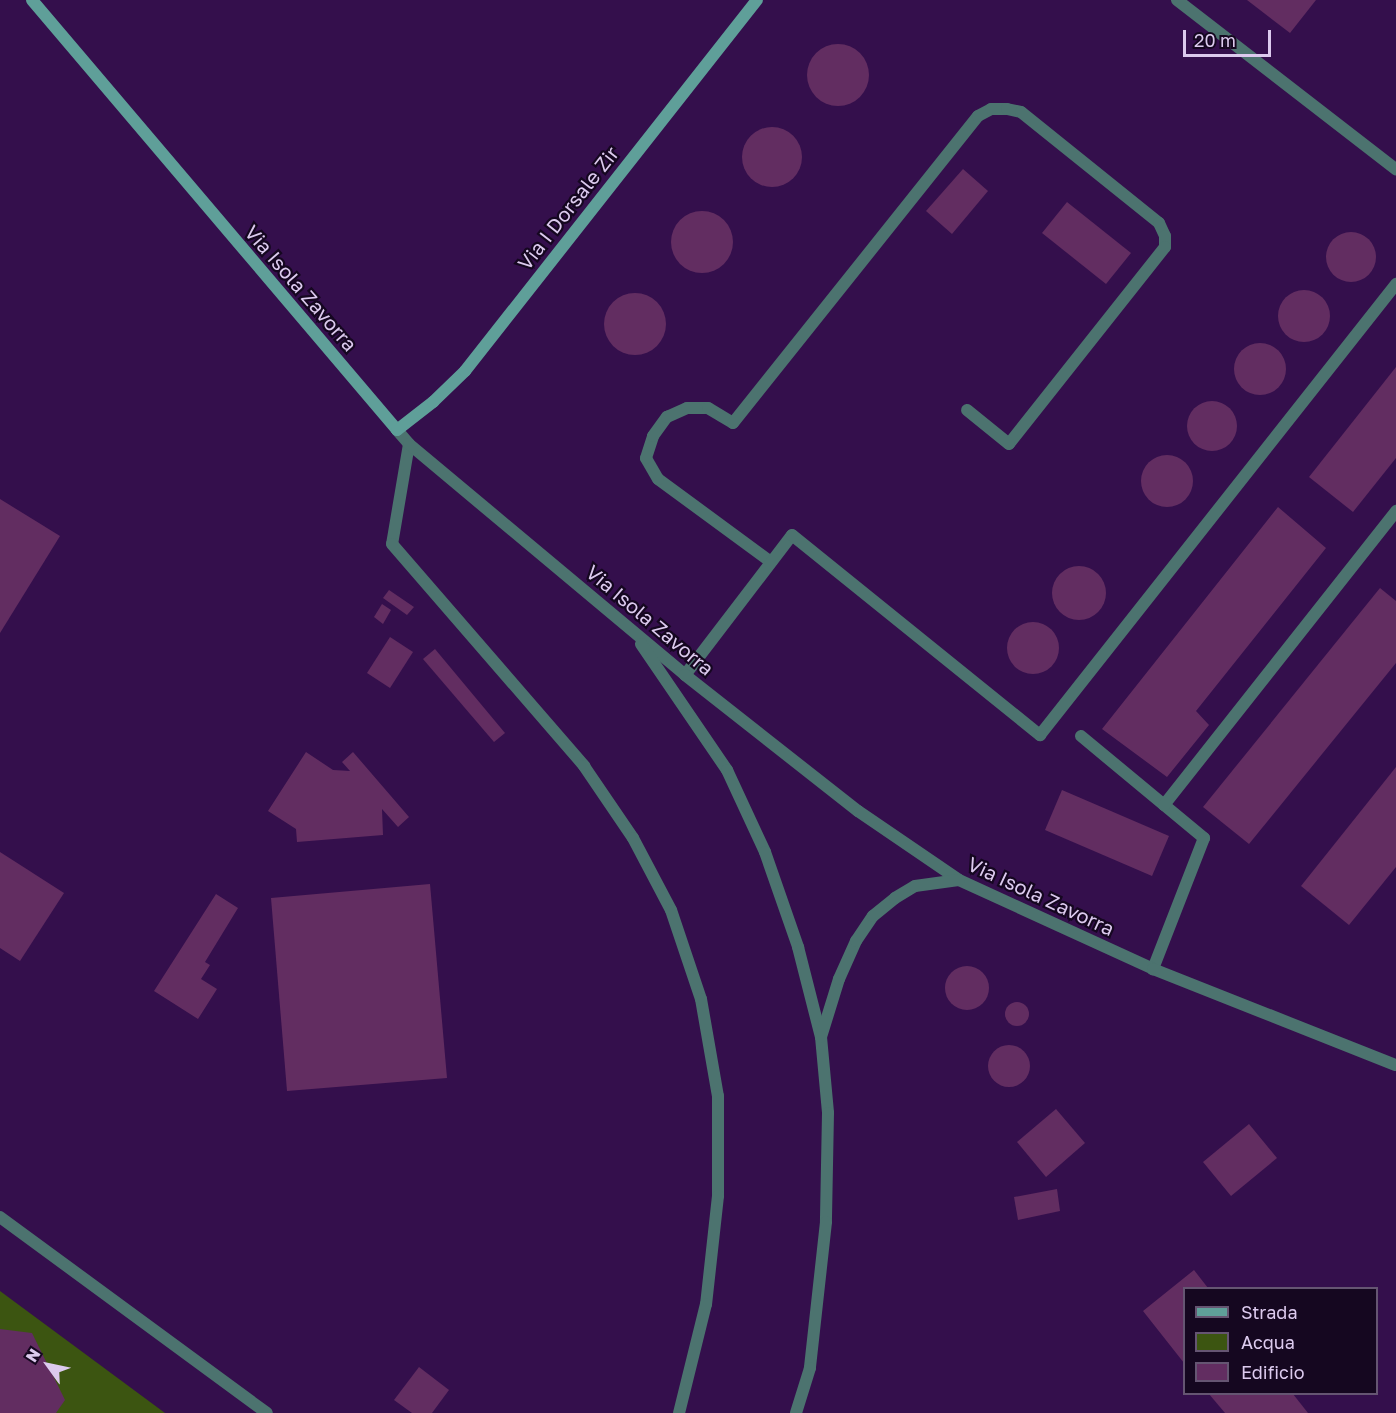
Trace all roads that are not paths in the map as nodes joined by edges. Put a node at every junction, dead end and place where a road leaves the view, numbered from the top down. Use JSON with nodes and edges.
{"nodes":[{"id":1,"x":33,"y":0,"type":"edge"},
{"id":2,"x":758,"y":0,"type":"edge"},
{"id":3,"x":1177,"y":0,"type":"edge"},
{"id":4,"x":1396,"y":169,"type":"edge"},
{"id":5,"x":1396,"y":284,"type":"edge"},
{"id":6,"x":967,"y":410,"type":"dead end"},
{"id":7,"x":397,"y":430,"type":"junction"},
{"id":8,"x":409,"y":444,"type":"junction"},
{"id":9,"x":1396,"y":511,"type":"edge"},
{"id":10,"x":771,"y":562,"type":"junction"},
{"id":11,"x":632,"y":631,"type":"junction"},
{"id":12,"x":685,"y":675,"type":"junction"},
{"id":13,"x":1081,"y":736,"type":"dead end"},
{"id":14,"x":1164,"y":805,"type":"junction"},
{"id":15,"x":959,"y":880,"type":"junction"},
{"id":16,"x":1153,"y":969,"type":"junction"},
{"id":17,"x":821,"y":1037,"type":"junction"},
{"id":18,"x":1396,"y":1065,"type":"edge"},
{"id":19,"x":0,"y":1217,"type":"edge"},
{"id":20,"x":267,"y":1413,"type":"edge"},
{"id":21,"x":679,"y":1413,"type":"edge"},
{"id":22,"x":796,"y":1413,"type":"edge"}],
"edges":[{"from":1,"to":7,"type":"main road","name":"Via Isola Zavorra"},
{"from":2,"to":7,"type":"main road","name":"Via I Dorsale Zir"},
{"from":3,"to":4,"type":"street"},
{"from":5,"to":10,"type":"street"},
{"from":6,"to":10,"type":"street"},
{"from":7,"to":8,"type":"street","name":"Via Isola Zavorra"},
{"from":8,"to":11,"type":"street","name":"Via Isola Zavorra"},
{"from":8,"to":21,"type":"street"},
{"from":9,"to":14,"type":"street"},
{"from":10,"to":12,"type":"street"},
{"from":11,"to":12,"type":"street","name":"Via Isola Zavorra"},
{"from":11,"to":17,"type":"street"},
{"from":12,"to":15,"type":"street","name":"Via Isola Zavorra"},
{"from":13,"to":14,"type":"street"},
{"from":14,"to":16,"type":"street"},
{"from":15,"to":16,"type":"street","name":"Via Isola Zavorra"},
{"from":15,"to":17,"type":"street"},
{"from":16,"to":18,"type":"street","name":"Via Isola Zavorra"},
{"from":17,"to":22,"type":"street"},
{"from":19,"to":20,"type":"street"}]}
